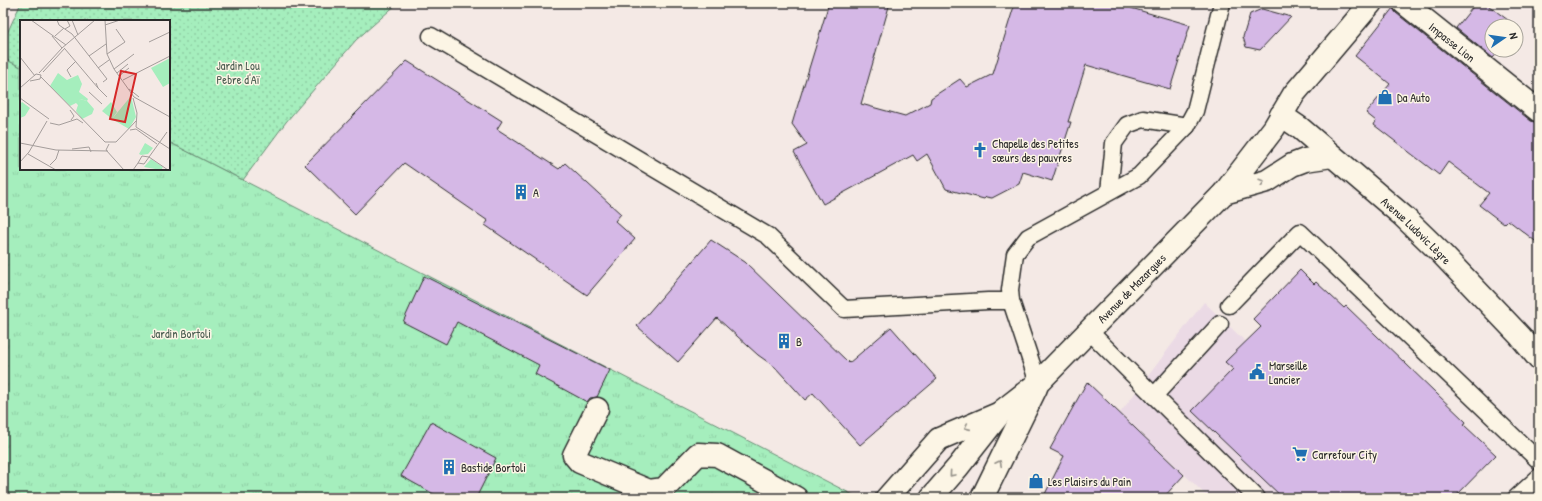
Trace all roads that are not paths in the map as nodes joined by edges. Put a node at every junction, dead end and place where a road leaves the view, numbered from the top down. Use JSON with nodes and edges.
{"nodes":[{"id":1,"x":1222,"y":3,"type":"edge"},
{"id":2,"x":1371,"y":3,"type":"edge"},
{"id":3,"x":1404,"y":3,"type":"edge"},
{"id":4,"x":431,"y":36,"type":"dead end"},
{"id":5,"x":1539,"y":111,"type":"edge"},
{"id":6,"x":1281,"y":115,"type":"junction"},
{"id":7,"x":1187,"y":126,"type":"junction"},
{"id":8,"x":1332,"y":156,"type":"junction"},
{"id":9,"x":1110,"y":192,"type":"junction"},
{"id":10,"x":1224,"y":193,"type":"junction"},
{"id":11,"x":1012,"y":301,"type":"junction"},
{"id":12,"x":1228,"y":305,"type":"dead end"},
{"id":13,"x":1220,"y":324,"type":"dead end"},
{"id":14,"x":1089,"y":331,"type":"junction"},
{"id":15,"x":1539,"y":359,"type":"edge"},
{"id":16,"x":1038,"y":383,"type":"junction"},
{"id":17,"x":1154,"y":396,"type":"junction"},
{"id":18,"x":597,"y":409,"type":"dead end"},
{"id":19,"x":1002,"y":411,"type":"junction"},
{"id":20,"x":1539,"y":461,"type":"edge"},
{"id":21,"x":1539,"y":477,"type":"edge"},
{"id":22,"x":796,"y":498,"type":"edge"},
{"id":23,"x":887,"y":498,"type":"edge"},
{"id":24,"x":931,"y":498,"type":"edge"},
{"id":25,"x":982,"y":498,"type":"edge"},
{"id":26,"x":1257,"y":498,"type":"edge"},
{"id":27,"x":1516,"y":498,"type":"edge"}],
"edges":[{"from":1,"to":7,"type":"lane"},
{"from":2,"to":6,"type":"street","name":"Avenue de Mazargues"},
{"from":3,"to":5,"type":"street","name":"Impasse Lion"},
{"from":4,"to":11,"type":"lane"},
{"from":6,"to":8,"type":"street","name":"Avenue Ludovic Lègre"},
{"from":6,"to":10,"type":"street","name":"Avenue de Mazargues"},
{"from":7,"to":9,"type":"lane"},
{"from":7,"to":9,"type":"lane"},
{"from":10,"to":8,"type":"street","one_way":true},
{"from":8,"to":15,"type":"street","name":"Avenue Ludovic Lègre"},
{"from":9,"to":11,"type":"lane"},
{"from":10,"to":14,"type":"street","name":"Avenue de Mazargues"},
{"from":11,"to":16,"type":"lane"},
{"from":12,"to":20,"type":"lane"},
{"from":13,"to":17,"type":"lane"},
{"from":14,"to":16,"type":"street","name":"Avenue de Mazargues"},
{"from":14,"to":17,"type":"lane"},
{"from":16,"to":19,"type":"street","name":"Avenue de Mazargues"},
{"from":25,"to":16,"type":"street","name":"Avenue de Mazargues","one_way":true},
{"from":17,"to":26,"type":"lane"},
{"from":18,"to":22,"type":"street"},
{"from":19,"to":23,"type":"street","name":"Avenue de Mazargues","one_way":true},
{"from":19,"to":24,"type":"street","name":"Avenue de Mazargues","one_way":true},
{"from":21,"to":27,"type":"lane"}]}
